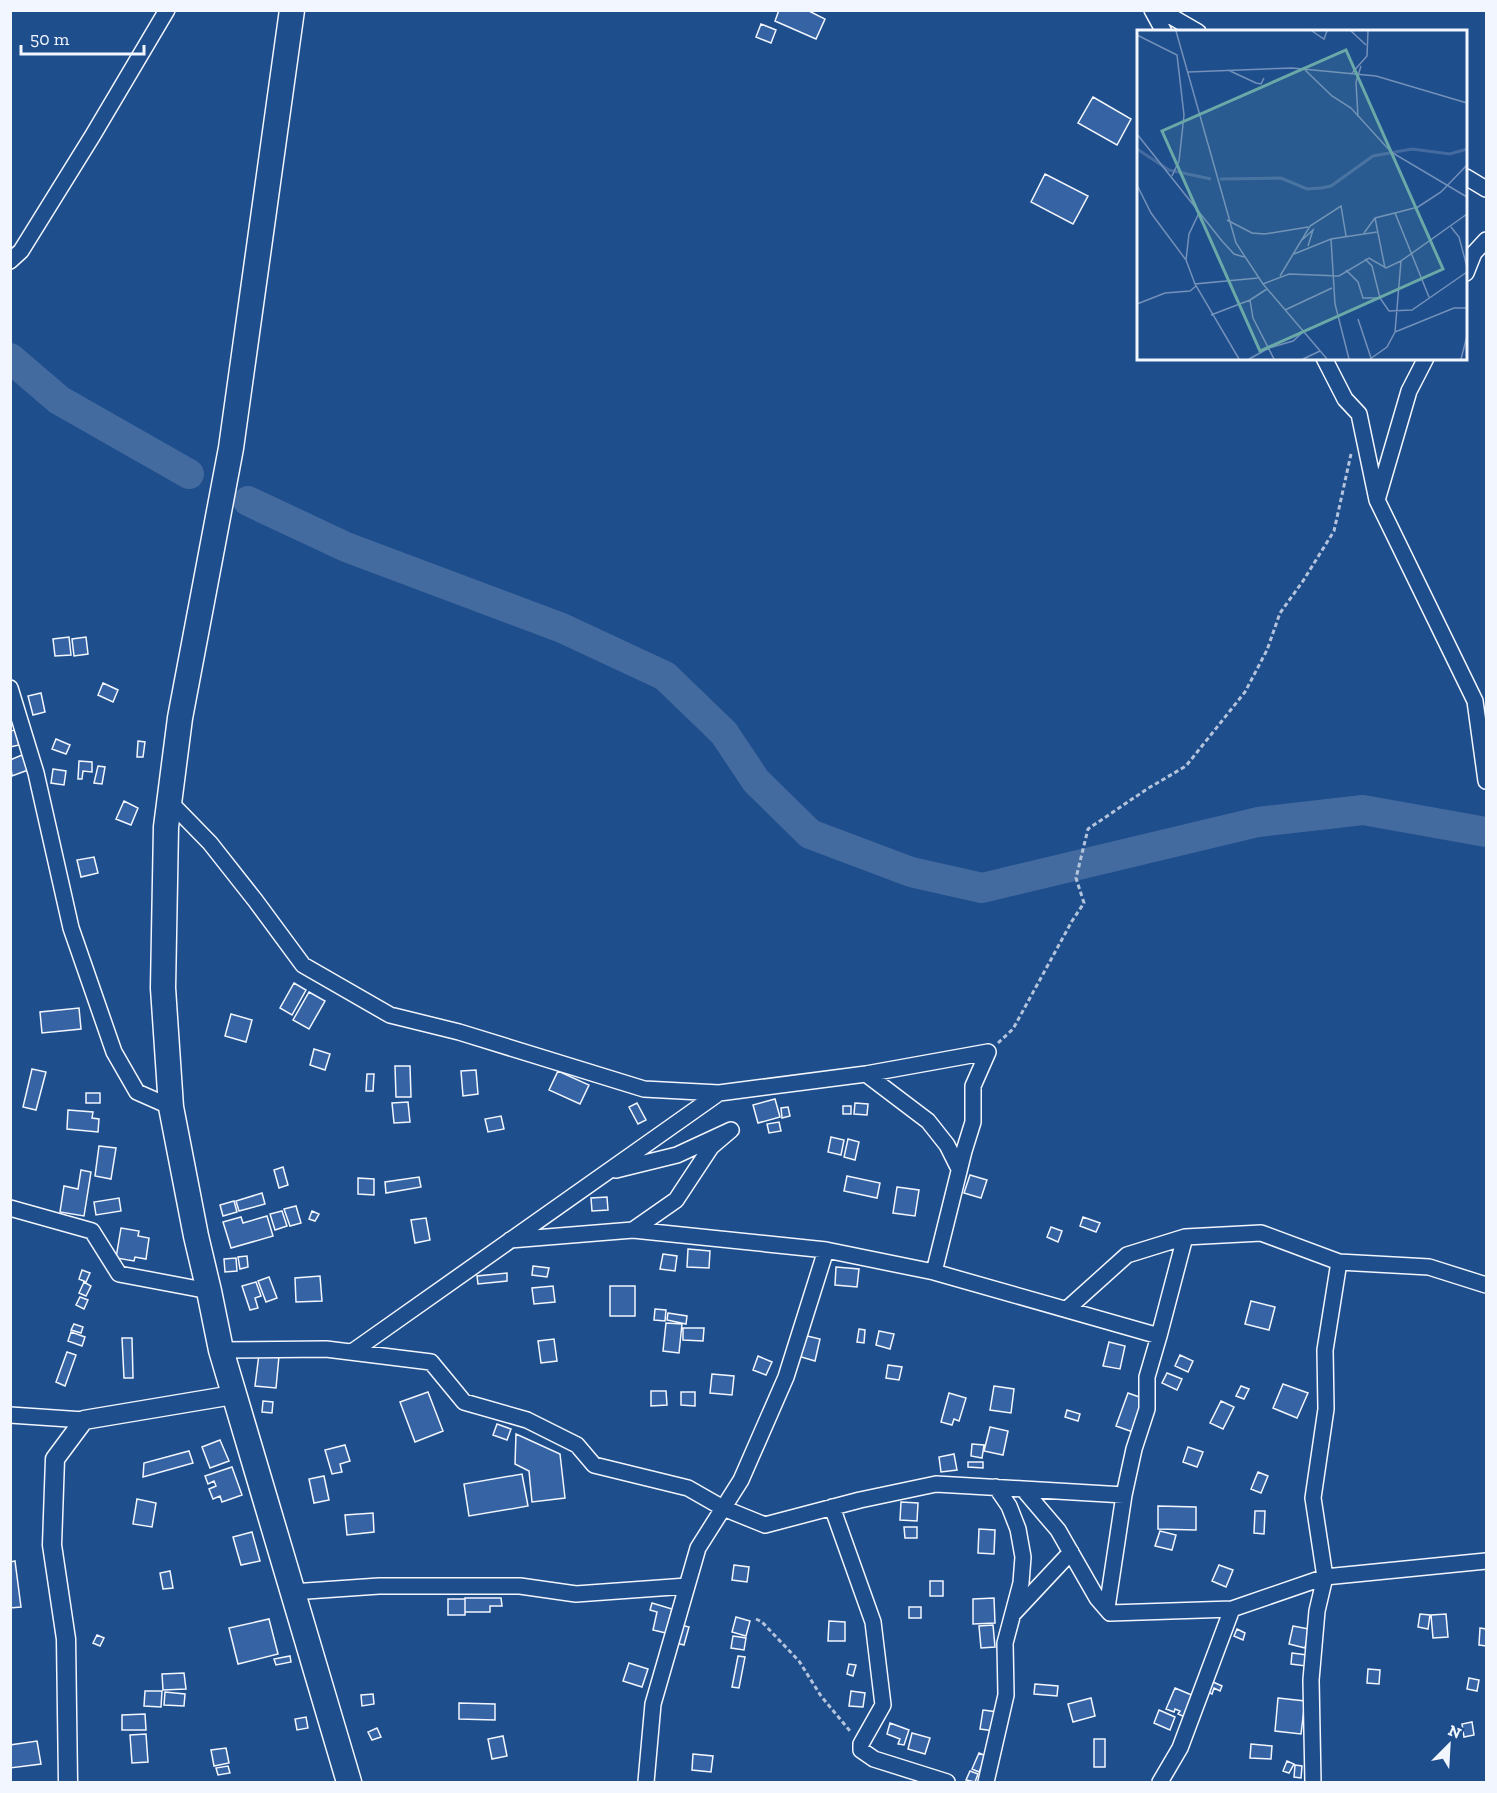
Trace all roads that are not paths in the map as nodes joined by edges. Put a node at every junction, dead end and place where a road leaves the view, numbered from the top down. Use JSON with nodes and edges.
{"nodes":[{"id":1,"x":167,"y":10,"type":"edge"},
{"id":2,"x":292,"y":10,"type":"edge"},
{"id":3,"x":1152,"y":10,"type":"edge"},
{"id":4,"x":1160,"y":10,"type":"edge"},
{"id":5,"x":1163,"y":30,"type":"edge"},
{"id":6,"x":1195,"y":30,"type":"edge"},
{"id":7,"x":1486,"y":175,"type":"edge"},
{"id":8,"x":1468,"y":178,"type":"edge"},
{"id":9,"x":1486,"y":189,"type":"edge"},
{"id":10,"x":1486,"y":240,"type":"edge"},
{"id":11,"x":10,"y":261,"type":"edge"},
{"id":12,"x":1467,"y":270,"type":"edge"},
{"id":13,"x":1325,"y":360,"type":"edge"},
{"id":14,"x":1425,"y":360,"type":"edge"},
{"id":15,"x":1377,"y":500,"type":"junction"},
{"id":16,"x":10,"y":688,"type":"edge"},
{"id":17,"x":1486,"y":781,"type":"edge"},
{"id":18,"x":169,"y":801,"type":"junction"},
{"id":19,"x":866,"y":1074,"type":"junction"},
{"id":20,"x":718,"y":1093,"type":"junction"},
{"id":21,"x":171,"y":1107,"type":"junction"},
{"id":22,"x":959,"y":1169,"type":"junction"},
{"id":23,"x":606,"y":1172,"type":"junction"},
{"id":24,"x":10,"y":1208,"type":"edge"},
{"id":25,"x":633,"y":1230,"type":"junction"},
{"id":26,"x":1185,"y":1237,"type":"junction"},
{"id":27,"x":510,"y":1240,"type":"junction"},
{"id":28,"x":826,"y":1250,"type":"junction"},
{"id":29,"x":1340,"y":1262,"type":"junction"},
{"id":30,"x":934,"y":1272,"type":"junction"},
{"id":31,"x":1486,"y":1285,"type":"edge"},
{"id":32,"x":210,"y":1291,"type":"junction"},
{"id":33,"x":1067,"y":1309,"type":"junction"},
{"id":34,"x":1160,"y":1336,"type":"junction"},
{"id":35,"x":221,"y":1350,"type":"junction"},
{"id":36,"x":352,"y":1352,"type":"junction"},
{"id":37,"x":233,"y":1395,"type":"junction"},
{"id":38,"x":10,"y":1416,"type":"edge"},
{"id":39,"x":84,"y":1420,"type":"junction"},
{"id":40,"x":996,"y":1487,"type":"junction"},
{"id":41,"x":1023,"y":1489,"type":"junction"},
{"id":42,"x":1124,"y":1495,"type":"junction"},
{"id":43,"x":832,"y":1507,"type":"junction"},
{"id":44,"x":723,"y":1508,"type":"junction"},
{"id":45,"x":1071,"y":1552,"type":"junction"},
{"id":46,"x":1486,"y":1561,"type":"edge"},
{"id":47,"x":1325,"y":1577,"type":"junction"},
{"id":48,"x":687,"y":1586,"type":"junction"},
{"id":49,"x":292,"y":1592,"type":"junction"},
{"id":50,"x":1107,"y":1608,"type":"junction"},
{"id":51,"x":1232,"y":1609,"type":"junction"},
{"id":52,"x":1011,"y":1616,"type":"junction"},
{"id":53,"x":68,"y":1782,"type":"edge"},
{"id":54,"x":349,"y":1782,"type":"edge"},
{"id":55,"x":646,"y":1782,"type":"edge"},
{"id":56,"x":947,"y":1782,"type":"edge"},
{"id":57,"x":986,"y":1782,"type":"edge"},
{"id":58,"x":1160,"y":1782,"type":"edge"},
{"id":59,"x":1313,"y":1782,"type":"edge"}],
"edges":[{"from":1,"to":11,"type":"street"},
{"from":2,"to":18,"type":"main road"},
{"from":3,"to":5,"type":"street"},
{"from":4,"to":6,"type":"street"},
{"from":7,"to":8,"type":"street"},
{"from":8,"to":9,"type":"street"},
{"from":10,"to":12,"type":"street"},
{"from":13,"to":15,"type":"street"},
{"from":14,"to":15,"type":"street"},
{"from":15,"to":17,"type":"street"},
{"from":16,"to":21,"type":"street"},
{"from":18,"to":20,"type":"street"},
{"from":18,"to":21,"type":"main road"},
{"from":19,"to":20,"type":"street"},
{"from":19,"to":22,"type":"street"},
{"from":19,"to":22,"type":"street"},
{"from":20,"to":23,"type":"street"},
{"from":21,"to":32,"type":"main road"},
{"from":22,"to":30,"type":"street"},
{"from":23,"to":25,"type":"street"},
{"from":23,"to":27,"type":"street"},
{"from":24,"to":32,"type":"street"},
{"from":25,"to":27,"type":"street"},
{"from":25,"to":28,"type":"street"},
{"from":26,"to":29,"type":"street"},
{"from":26,"to":33,"type":"street"},
{"from":26,"to":34,"type":"street"},
{"from":27,"to":36,"type":"street"},
{"from":28,"to":30,"type":"street"},
{"from":28,"to":44,"type":"street"},
{"from":29,"to":31,"type":"street"},
{"from":29,"to":47,"type":"street"},
{"from":30,"to":33,"type":"street"},
{"from":32,"to":35,"type":"main road"},
{"from":33,"to":34,"type":"street"},
{"from":34,"to":42,"type":"street"},
{"from":35,"to":36,"type":"street"},
{"from":35,"to":37,"type":"main road"},
{"from":36,"to":44,"type":"street"},
{"from":37,"to":39,"type":"street"},
{"from":37,"to":49,"type":"main road"},
{"from":38,"to":39,"type":"street"},
{"from":39,"to":53,"type":"street"},
{"from":40,"to":41,"type":"street"},
{"from":40,"to":43,"type":"street"},
{"from":40,"to":52,"type":"street"},
{"from":41,"to":42,"type":"street"},
{"from":41,"to":45,"type":"street"},
{"from":42,"to":50,"type":"street"},
{"from":43,"to":44,"type":"street"},
{"from":43,"to":56,"type":"street"},
{"from":44,"to":48,"type":"street"},
{"from":45,"to":50,"type":"street"},
{"from":45,"to":52,"type":"street"},
{"from":46,"to":47,"type":"street"},
{"from":47,"to":51,"type":"street"},
{"from":47,"to":59,"type":"street"},
{"from":48,"to":49,"type":"street"},
{"from":48,"to":55,"type":"street"},
{"from":49,"to":54,"type":"main road"},
{"from":50,"to":51,"type":"street"},
{"from":51,"to":58,"type":"street"},
{"from":52,"to":57,"type":"street"}]}
